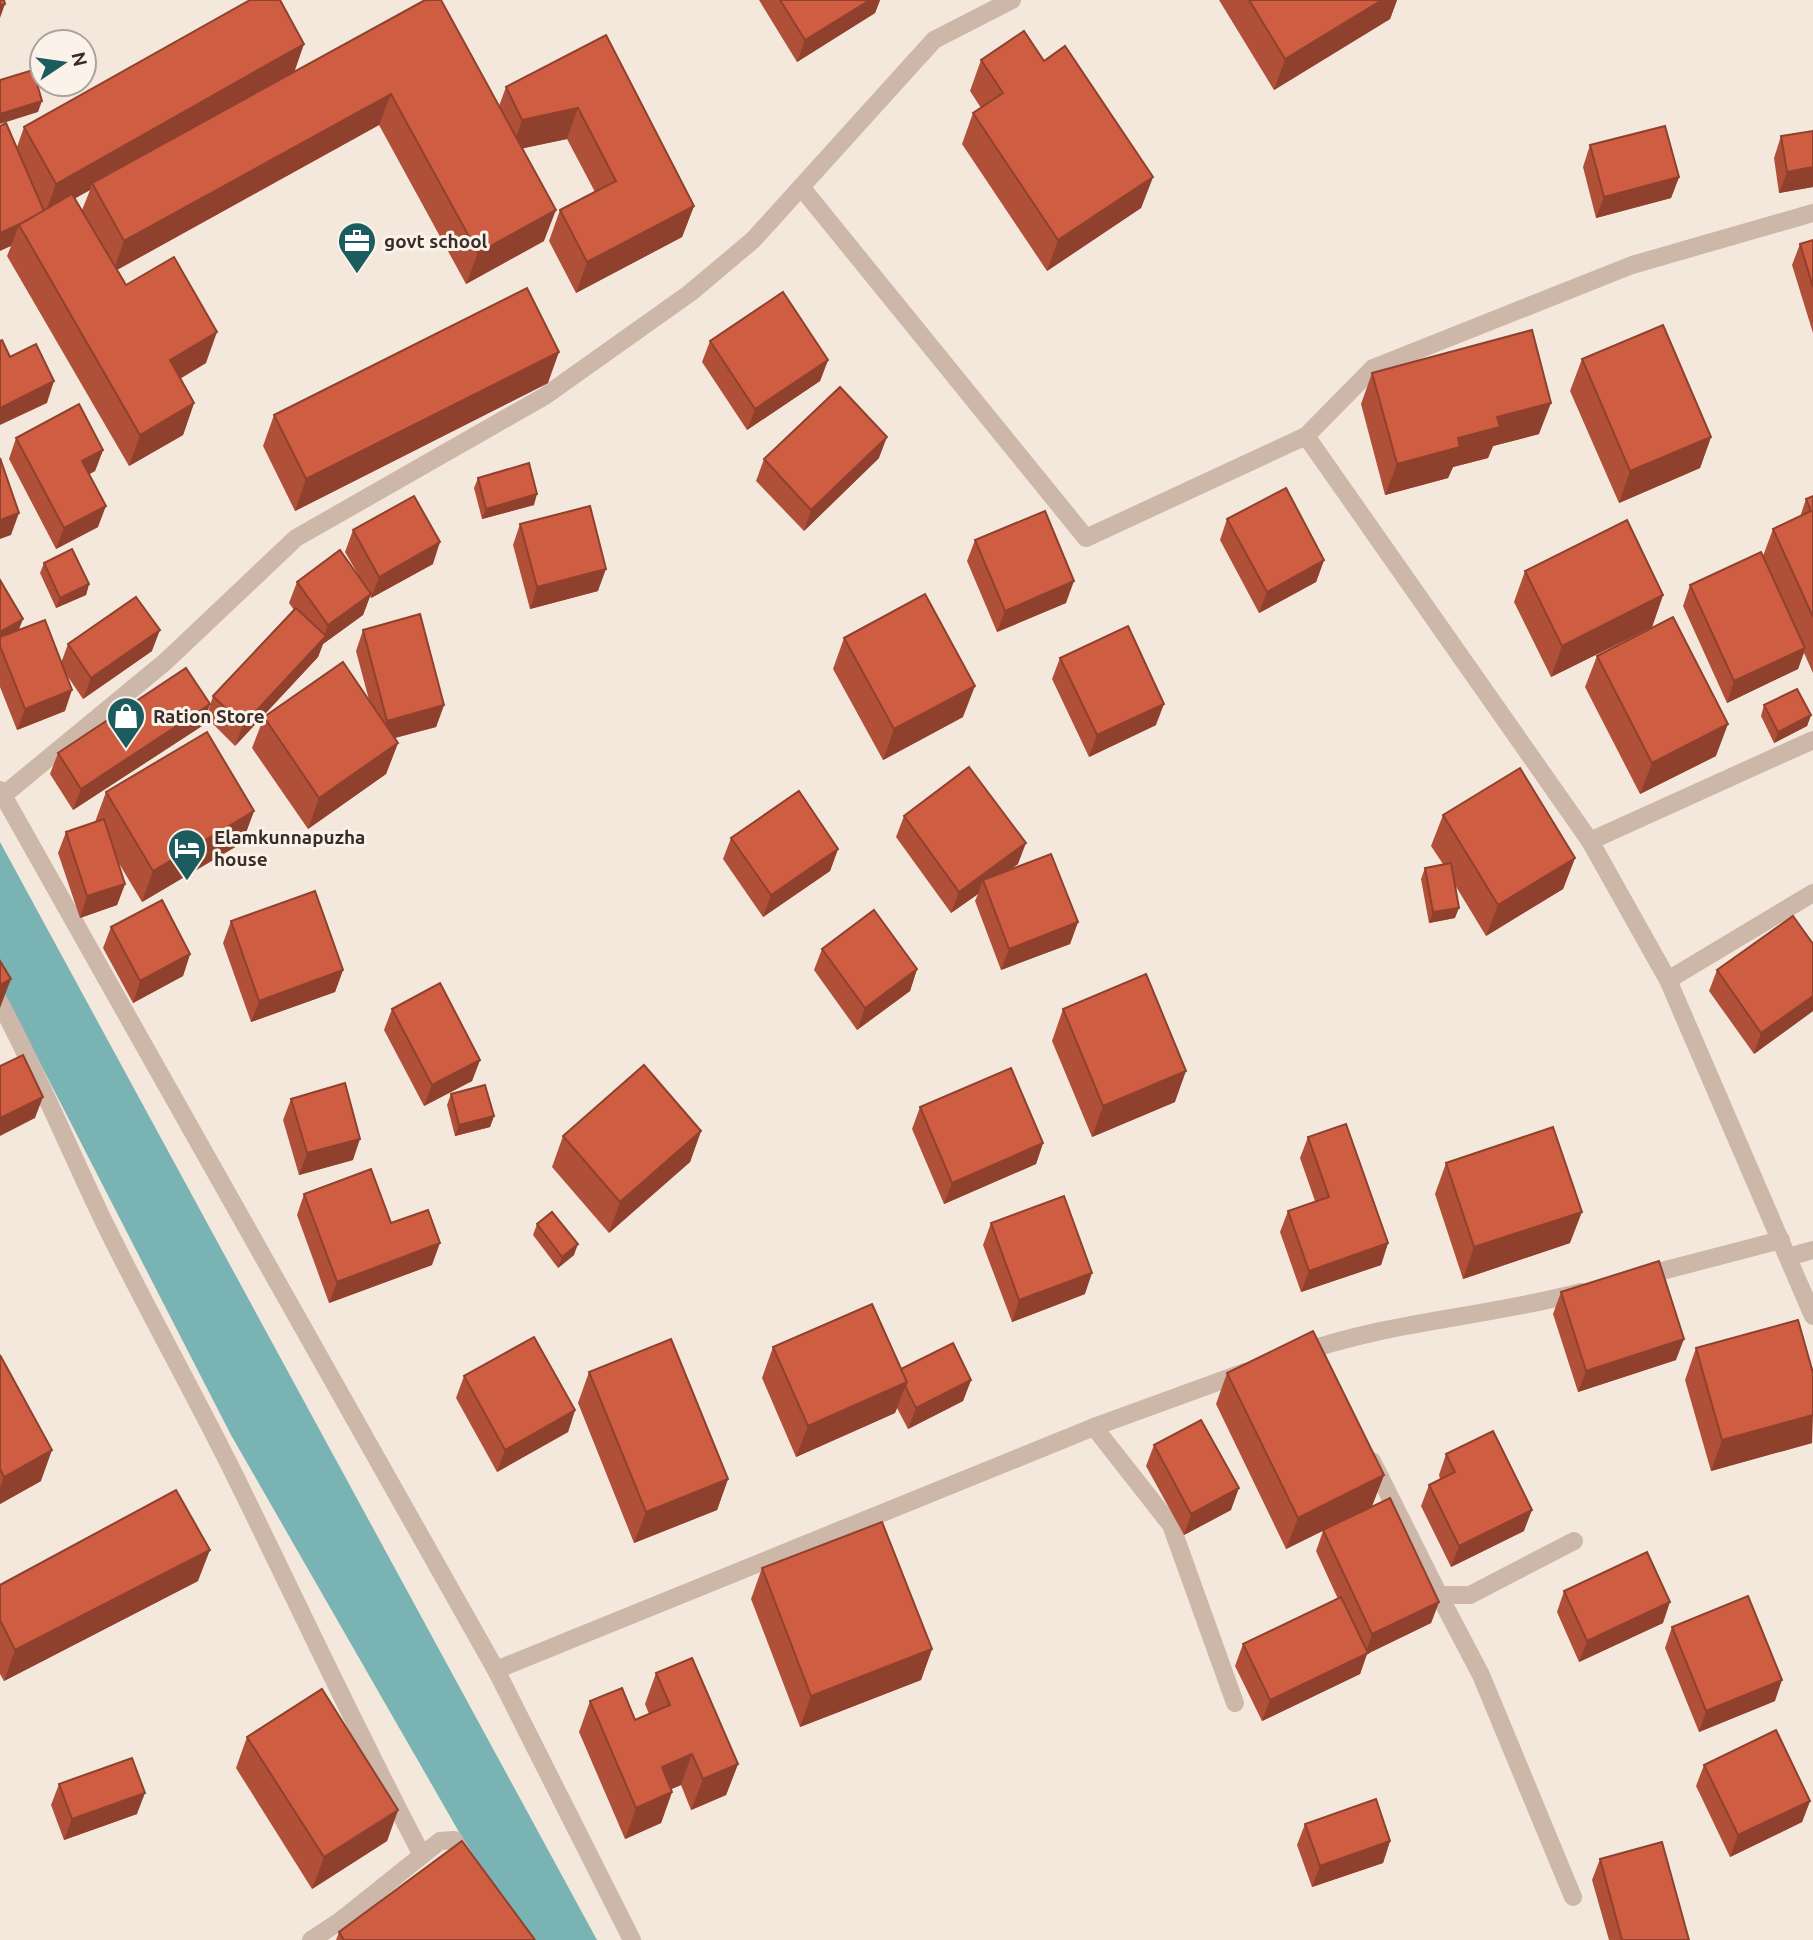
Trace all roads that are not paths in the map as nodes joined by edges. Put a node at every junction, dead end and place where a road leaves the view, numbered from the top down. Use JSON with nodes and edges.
{"nodes":[{"id":1,"x":1012,"y":0,"type":"edge"},
{"id":2,"x":801,"y":187,"type":"junction"},
{"id":3,"x":1813,"y":213,"type":"edge"},
{"id":4,"x":1306,"y":436,"type":"junction"},
{"id":5,"x":1813,"y":740,"type":"edge"},
{"id":6,"x":1,"y":794,"type":"edge"},
{"id":7,"x":1590,"y":841,"type":"junction"},
{"id":8,"x":1813,"y":893,"type":"edge"},
{"id":9,"x":1668,"y":979,"type":"junction"},
{"id":10,"x":0,"y":1003,"type":"edge"},
{"id":11,"x":1781,"y":1240,"type":"junction"},
{"id":12,"x":1813,"y":1250,"type":"edge"},
{"id":13,"x":1788,"y":1257,"type":"junction"},
{"id":14,"x":1624,"y":1281,"type":"edge"},
{"id":15,"x":1598,"y":1288,"type":"edge"},
{"id":16,"x":1813,"y":1316,"type":"edge"},
{"id":17,"x":1285,"y":1358,"type":"edge"},
{"id":18,"x":1259,"y":1367,"type":"edge"},
{"id":19,"x":1094,"y":1427,"type":"junction"},
{"id":20,"x":1362,"y":1440,"type":"edge"},
{"id":21,"x":1574,"y":1541,"type":"dead end"},
{"id":22,"x":1439,"y":1595,"type":"junction"},
{"id":23,"x":496,"y":1670,"type":"junction"},
{"id":24,"x":1236,"y":1703,"type":"dead end"},
{"id":25,"x":422,"y":1855,"type":"junction"},
{"id":26,"x":481,"y":1885,"type":"edge"},
{"id":27,"x":1573,"y":1898,"type":"dead end"},
{"id":28,"x":311,"y":1940,"type":"edge"},
{"id":29,"x":632,"y":1940,"type":"edge"}],
"edges":[{"from":1,"to":2,"type":"street"},
{"from":2,"to":4,"type":"street"},
{"from":2,"to":6,"type":"street"},
{"from":3,"to":4,"type":"street"},
{"from":4,"to":7,"type":"street"},
{"from":5,"to":7,"type":"street"},
{"from":6,"to":23,"type":"street"},
{"from":7,"to":9,"type":"street"},
{"from":8,"to":9,"type":"street"},
{"from":9,"to":11,"type":"street"},
{"from":10,"to":25,"type":"street"},
{"from":11,"to":13,"type":"street"},
{"from":11,"to":14,"type":"street"},
{"from":12,"to":13,"type":"street"},
{"from":13,"to":16,"type":"street"},
{"from":15,"to":17,"type":"street"},
{"from":18,"to":19,"type":"street"},
{"from":19,"to":23,"type":"street"},
{"from":19,"to":24,"type":"street"},
{"from":20,"to":22,"type":"street"},
{"from":21,"to":22,"type":"street"},
{"from":22,"to":27,"type":"street"},
{"from":23,"to":29,"type":"street"},
{"from":25,"to":26,"type":"street"},
{"from":25,"to":28,"type":"street"}]}
